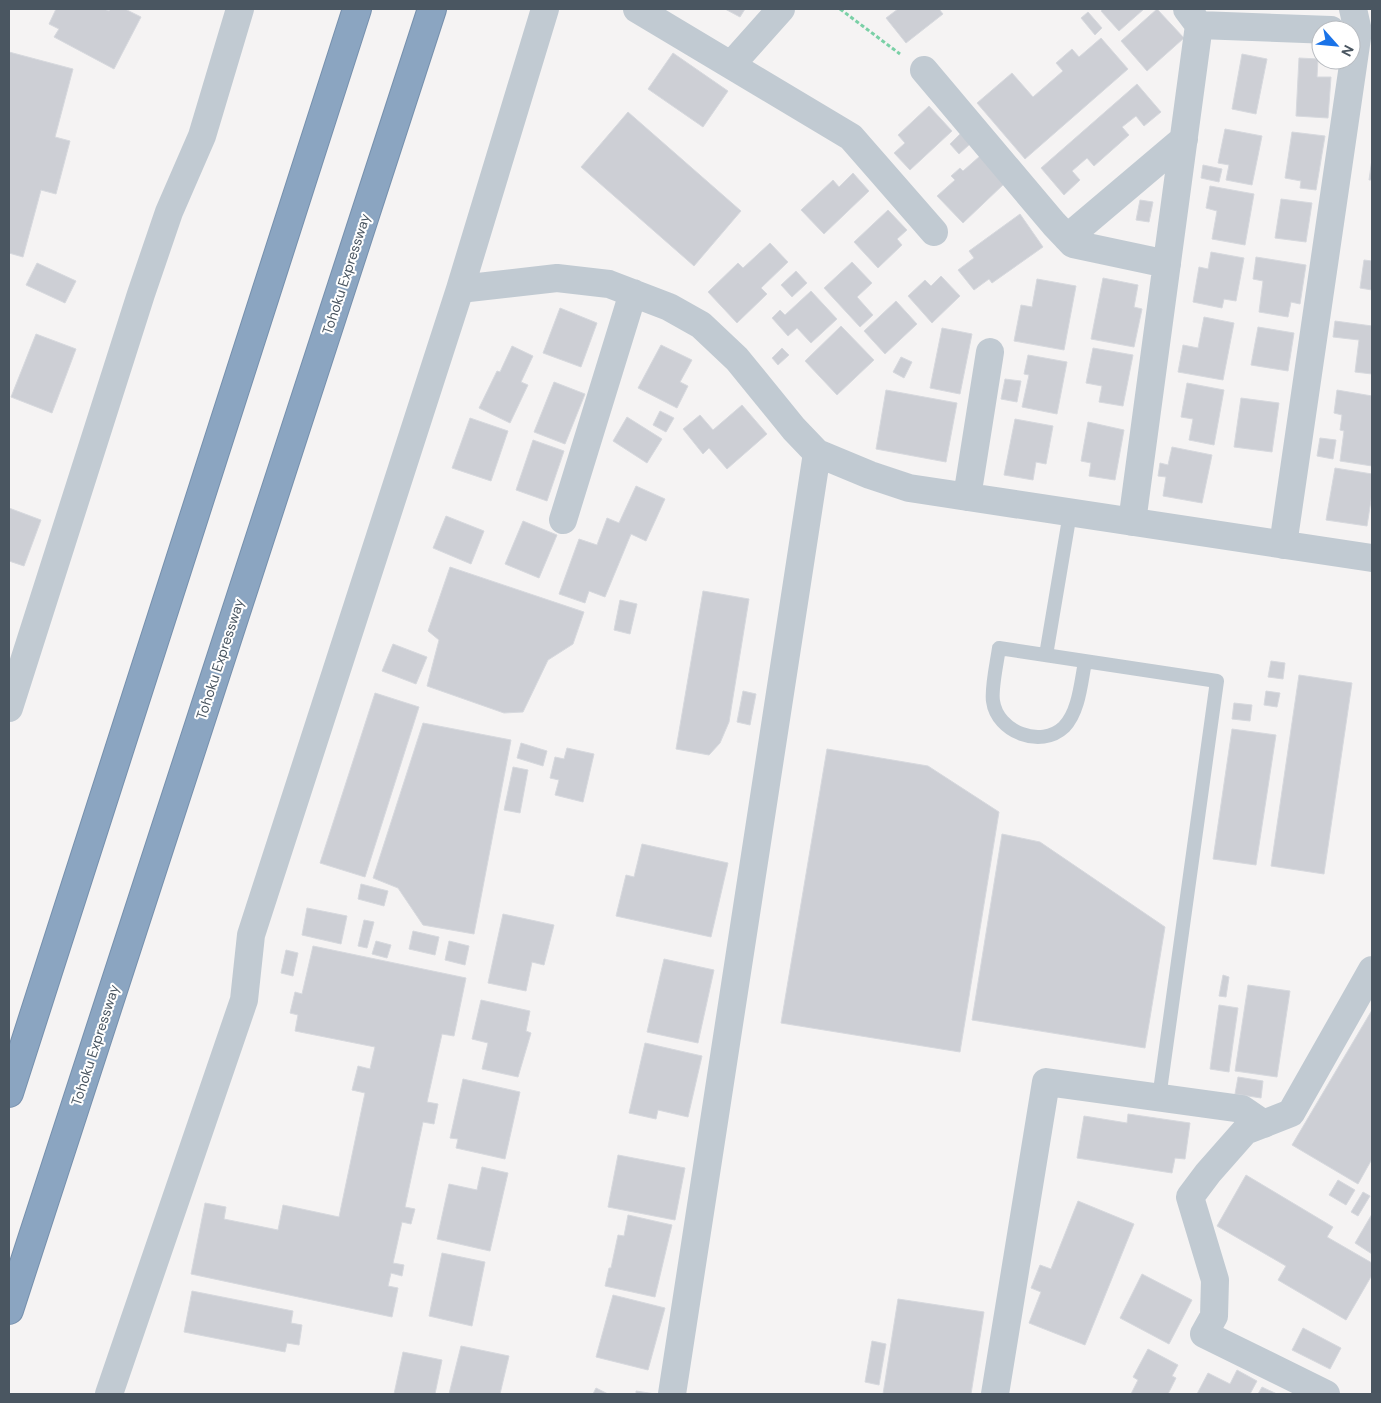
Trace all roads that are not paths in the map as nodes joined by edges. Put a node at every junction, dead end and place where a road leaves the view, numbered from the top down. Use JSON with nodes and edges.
{"nodes":[{"id":1,"x":240,"y":9,"type":"edge"},
{"id":2,"x":357,"y":9,"type":"edge"},
{"id":3,"x":432,"y":9,"type":"edge"},
{"id":4,"x":545,"y":9,"type":"edge"},
{"id":5,"x":637,"y":9,"type":"edge"},
{"id":6,"x":781,"y":9,"type":"edge"},
{"id":7,"x":1193,"y":17,"type":"edge"},
{"id":8,"x":1311,"y":28,"type":"edge"},
{"id":9,"x":731,"y":65,"type":"junction"},
{"id":10,"x":924,"y":70,"type":"road end"},
{"id":11,"x":1353,"y":70,"type":"edge"},
{"id":12,"x":1184,"y":139,"type":"junction"},
{"id":13,"x":934,"y":232,"type":"dead end"},
{"id":14,"x":1067,"y":238,"type":"junction"},
{"id":15,"x":1167,"y":264,"type":"junction"},
{"id":16,"x":460,"y":290,"type":"junction"},
{"id":17,"x":633,"y":293,"type":"junction"},
{"id":18,"x":990,"y":352,"type":"dead end"},
{"id":19,"x":817,"y":453,"type":"junction"},
{"id":20,"x":967,"y":497,"type":"junction"},
{"id":21,"x":1070,"y":513,"type":"junction"},
{"id":22,"x":563,"y":520,"type":"dead end"},
{"id":23,"x":1132,"y":522,"type":"junction"},
{"id":24,"x":1283,"y":545,"type":"junction"},
{"id":25,"x":1372,"y":558,"type":"edge"},
{"id":26,"x":1046,"y":655,"type":"junction"},
{"id":27,"x":1084,"y":662,"type":"junction"},
{"id":28,"x":9,"y":708,"type":"edge"},
{"id":29,"x":1372,"y":970,"type":"edge"},
{"id":30,"x":9,"y":1093,"type":"edge"},
{"id":31,"x":1159,"y":1098,"type":"junction"},
{"id":32,"x":1264,"y":1124,"type":"junction"},
{"id":33,"x":9,"y":1310,"type":"edge"},
{"id":34,"x":109,"y":1394,"type":"edge"},
{"id":35,"x":672,"y":1394,"type":"edge"},
{"id":36,"x":995,"y":1394,"type":"edge"},
{"id":37,"x":1326,"y":1394,"type":"edge"}],
"edges":[{"from":1,"to":28,"type":"street"},
{"from":2,"to":30,"type":"highway"},
{"from":3,"to":33,"type":"highway","name":"Tohoku Expressway"},
{"from":4,"to":16,"type":"street"},
{"from":5,"to":9,"type":"street"},
{"from":6,"to":9,"type":"street"},
{"from":7,"to":8,"type":"street"},
{"from":7,"to":12,"type":"street"},
{"from":9,"to":13,"type":"street"},
{"from":10,"to":14,"type":"street"},
{"from":11,"to":24,"type":"street"},
{"from":12,"to":14,"type":"street"},
{"from":12,"to":15,"type":"street"},
{"from":14,"to":15,"type":"street"},
{"from":15,"to":23,"type":"street"},
{"from":16,"to":17,"type":"street"},
{"from":16,"to":34,"type":"street"},
{"from":17,"to":19,"type":"street"},
{"from":17,"to":22,"type":"street"},
{"from":18,"to":20,"type":"street"},
{"from":19,"to":20,"type":"street"},
{"from":19,"to":35,"type":"street"},
{"from":20,"to":21,"type":"street"},
{"from":21,"to":23,"type":"street"},
{"from":21,"to":26,"type":"lane"},
{"from":23,"to":24,"type":"street"},
{"from":24,"to":25,"type":"street"},
{"from":26,"to":27,"type":"lane"},
{"from":26,"to":27,"type":"lane"},
{"from":27,"to":31,"type":"lane"},
{"from":29,"to":32,"type":"street"},
{"from":31,"to":32,"type":"street"},
{"from":31,"to":36,"type":"street"},
{"from":32,"to":37,"type":"street"}]}
